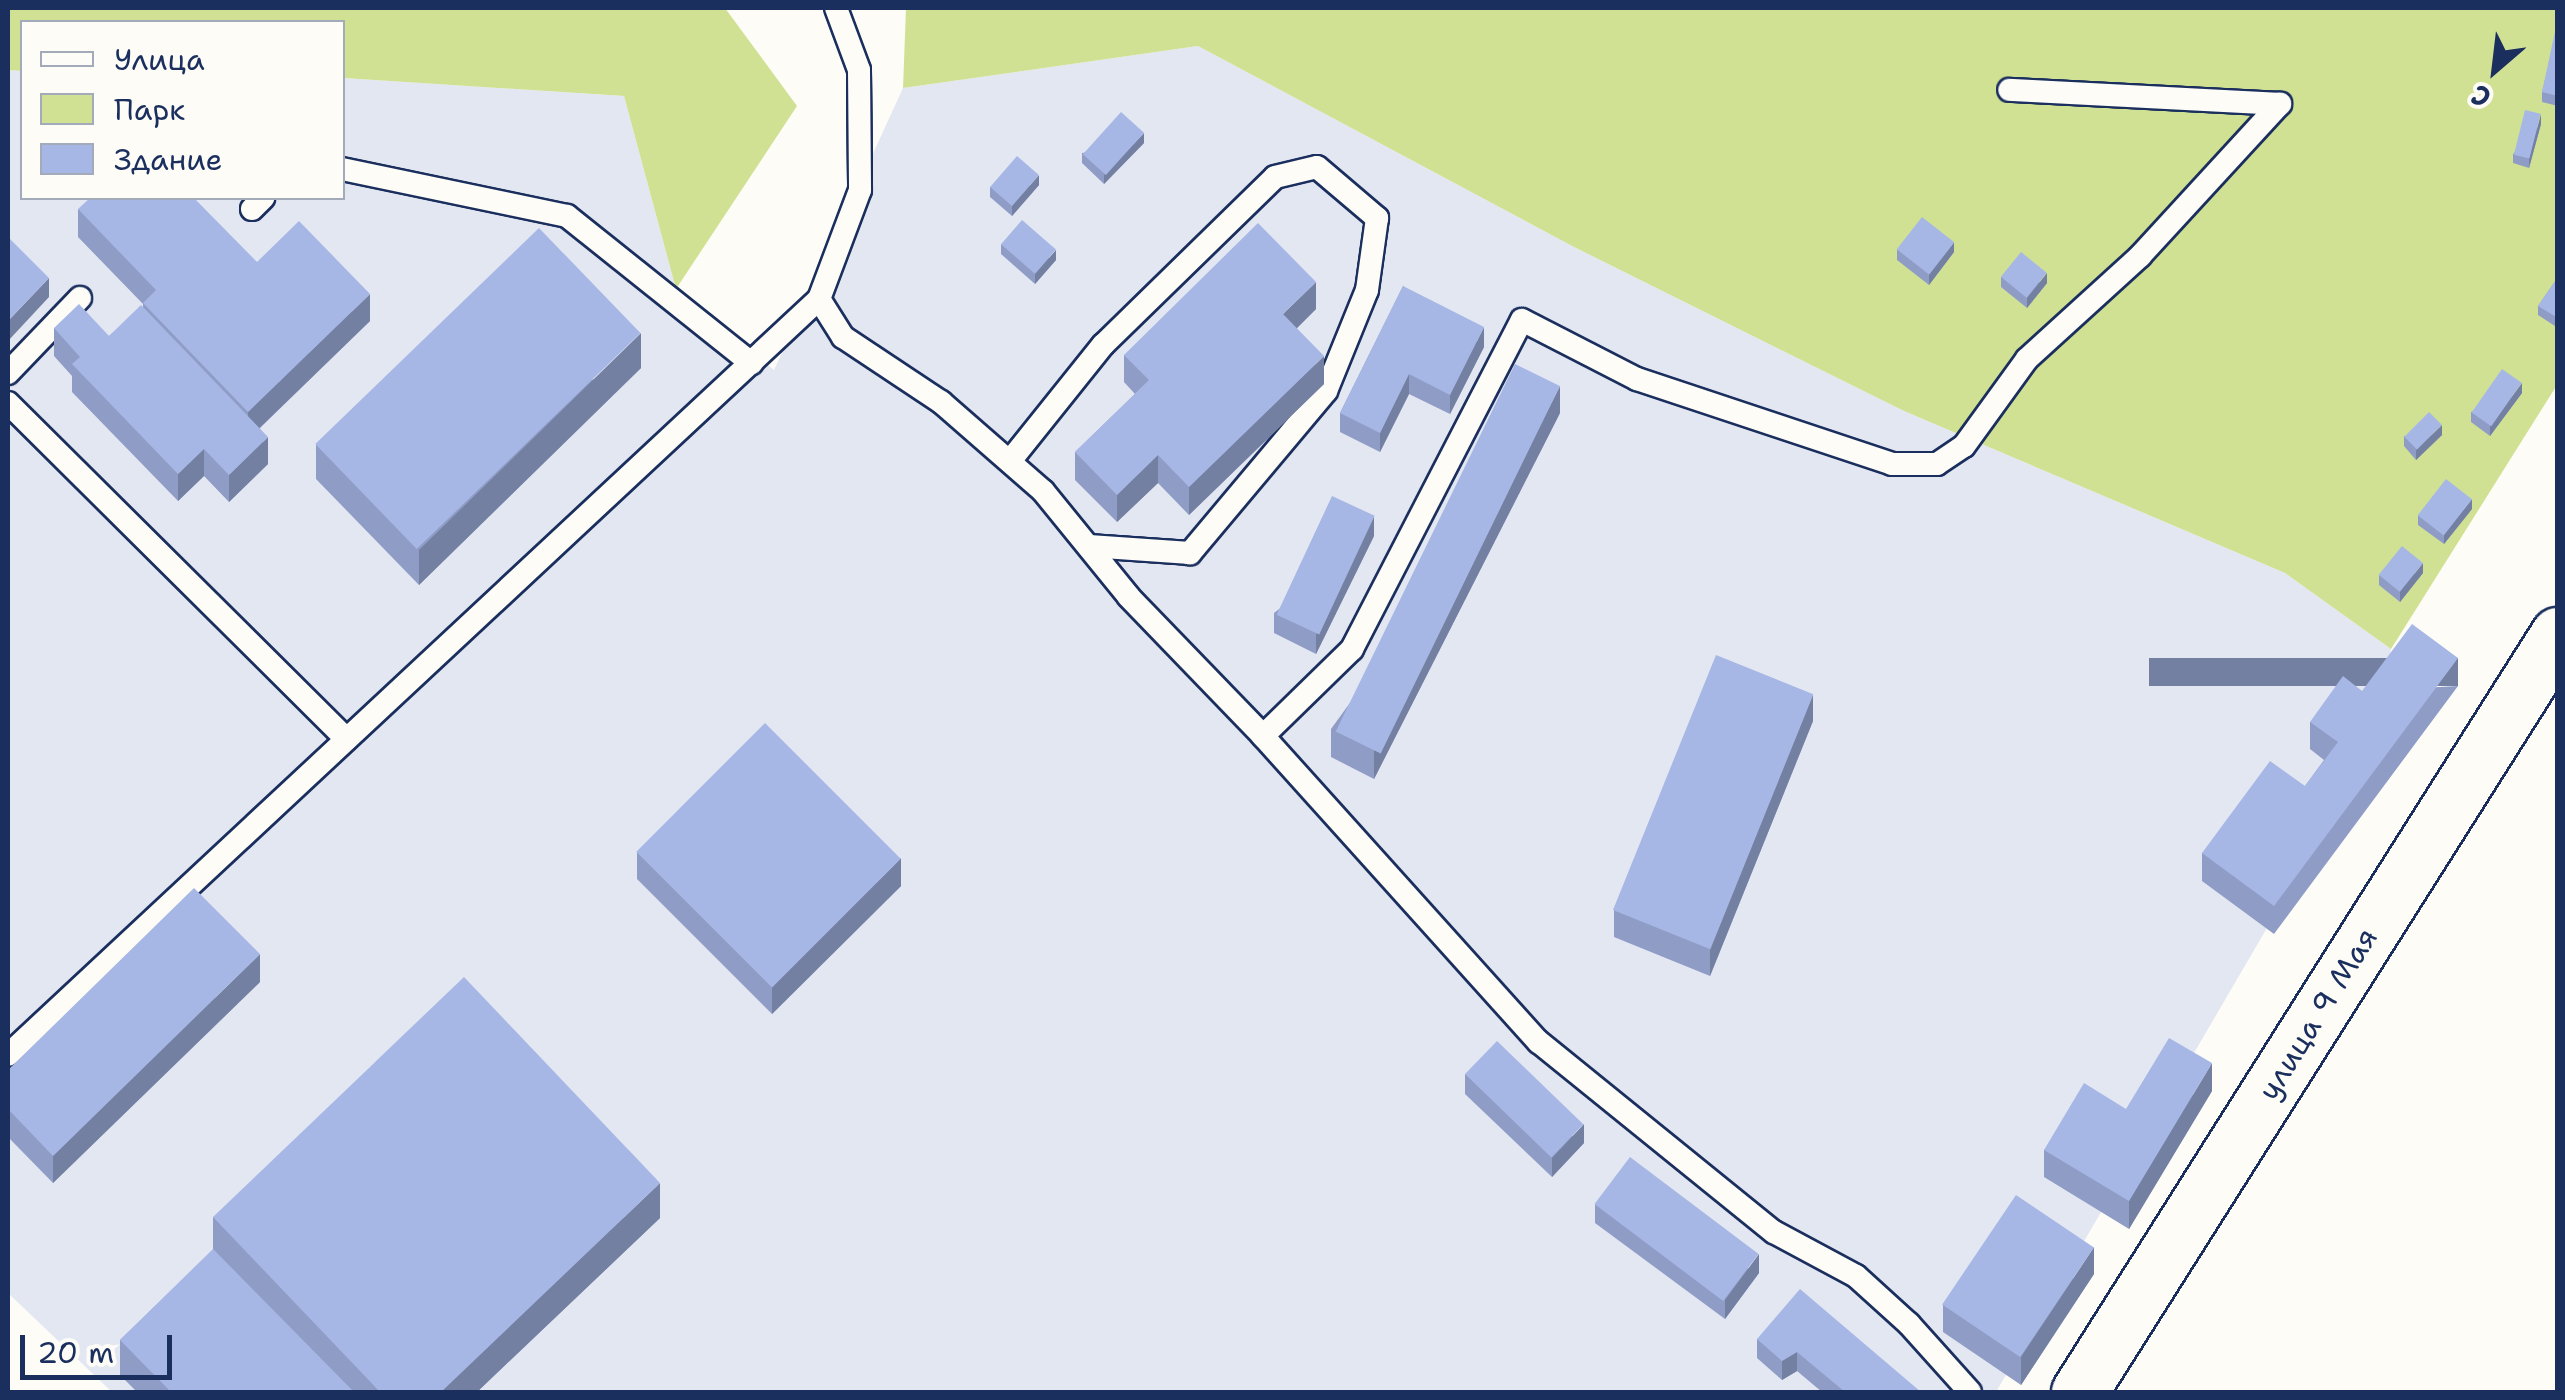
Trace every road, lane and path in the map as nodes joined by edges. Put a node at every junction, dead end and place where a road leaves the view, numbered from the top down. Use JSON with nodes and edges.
{"nodes":[{"id":1,"x":836,"y":8,"type":"edge"},
{"id":2,"x":2009,"y":90,"type":"dead end"},
{"id":3,"x":345,"y":170,"type":"edge"},
{"id":4,"x":80,"y":298,"type":"dead end"},
{"id":5,"x":818,"y":300,"type":"junction"},
{"id":6,"x":750,"y":363,"type":"junction"},
{"id":7,"x":8,"y":373,"type":"edge"},
{"id":8,"x":8,"y":403,"type":"edge"},
{"id":9,"x":1010,"y":461,"type":"junction"},
{"id":10,"x":1089,"y":546,"type":"junction"},
{"id":11,"x":2558,"y":635,"type":"edge"},
{"id":12,"x":1263,"y":736,"type":"junction"},
{"id":13,"x":346,"y":739,"type":"junction"},
{"id":14,"x":8,"y":1055,"type":"edge"},
{"id":15,"x":1970,"y":1392,"type":"edge"},
{"id":16,"x":2079,"y":1392,"type":"edge"}],
"edges":[{"from":1,"to":5,"type":"lane"},
{"from":2,"to":12,"type":"lane"},
{"from":3,"to":6,"type":"lane"},
{"from":4,"to":7,"type":"lane"},
{"from":5,"to":6,"type":"lane"},
{"from":5,"to":9,"type":"lane"},
{"from":6,"to":13,"type":"lane"},
{"from":8,"to":13,"type":"lane"},
{"from":9,"to":10,"type":"lane"},
{"from":9,"to":10,"type":"lane"},
{"from":10,"to":12,"type":"lane"},
{"from":11,"to":16,"type":"main road","name":"улица 9 Мая"},
{"from":12,"to":15,"type":"lane"},
{"from":13,"to":14,"type":"lane"}]}
